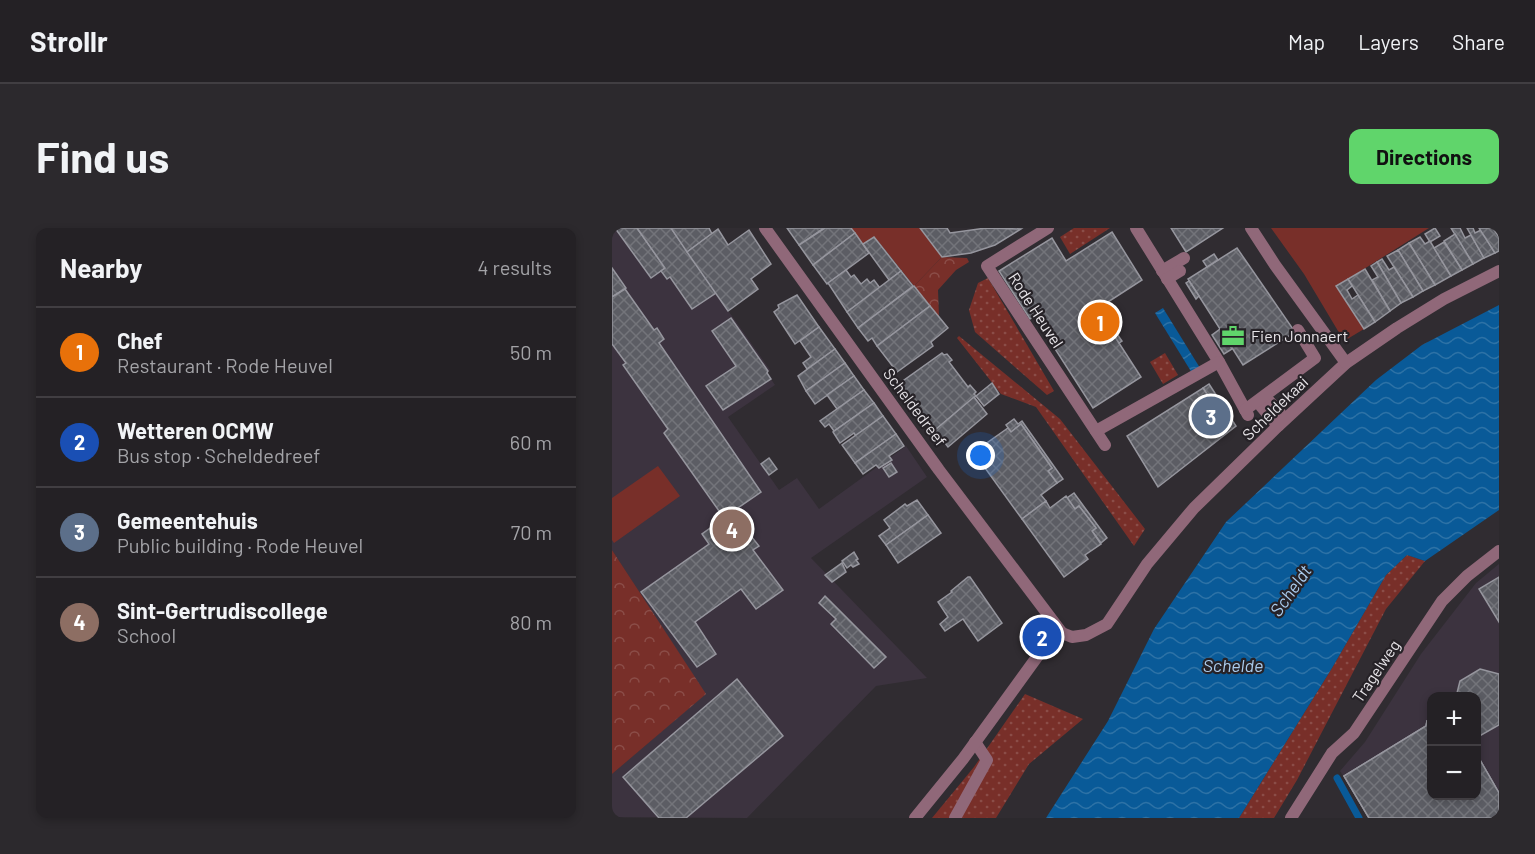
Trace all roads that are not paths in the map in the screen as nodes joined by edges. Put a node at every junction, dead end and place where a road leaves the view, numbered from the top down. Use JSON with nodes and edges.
{"nodes":[{"id":1,"x":765,"y":228,"type":"edge"},
{"id":2,"x":1048,"y":228,"type":"edge"},
{"id":3,"x":1136,"y":228,"type":"edge"},
{"id":4,"x":1251,"y":228,"type":"edge"},
{"id":5,"x":1184,"y":258,"type":"dead end"},
{"id":6,"x":1180,"y":271,"type":"dead end"},
{"id":7,"x":1499,"y":271,"type":"edge"},
{"id":8,"x":1165,"y":275,"type":"junction"},
{"id":9,"x":1298,"y":330,"type":"dead end"},
{"id":10,"x":1219,"y":362,"type":"junction"},
{"id":11,"x":1058,"y":363,"type":"dead end"},
{"id":12,"x":1346,"y":363,"type":"junction"},
{"id":13,"x":1265,"y":404,"type":"dead end"},
{"id":14,"x":1281,"y":423,"type":"junction"},
{"id":15,"x":1098,"y":430,"type":"junction"},
{"id":16,"x":1105,"y":445,"type":"dead end"},
{"id":17,"x":1499,"y":551,"type":"edge"},
{"id":18,"x":1062,"y":633,"type":"junction"},
{"id":19,"x":975,"y":742,"type":"junction"},
{"id":20,"x":915,"y":818,"type":"edge"},
{"id":21,"x":955,"y":818,"type":"edge"},
{"id":22,"x":1291,"y":818,"type":"edge"}],
"edges":[{"from":1,"to":18,"type":"street","name":"Scheldedreef"},
{"from":2,"to":15,"type":"street","name":"Rode Heuvel"},
{"from":3,"to":8,"type":"street"},
{"from":4,"to":12,"type":"street"},
{"from":5,"to":8,"type":"street"},
{"from":6,"to":8,"type":"street"},
{"from":7,"to":12,"type":"street","name":"Scheldekaai"},
{"from":8,"to":10,"type":"street"},
{"from":9,"to":10,"type":"street"},
{"from":10,"to":15,"type":"street"},
{"from":11,"to":15,"type":"street"},
{"from":12,"to":14,"type":"street","name":"Scheldekaai"},
{"from":13,"to":14,"type":"street"},
{"from":14,"to":18,"type":"street","name":"Scheldekaai"},
{"from":15,"to":16,"type":"street","name":"Rode Heuvel"},
{"from":17,"to":22,"type":"street","name":"Tragelweg"},
{"from":18,"to":19,"type":"street"},
{"from":19,"to":20,"type":"street"},
{"from":19,"to":21,"type":"street"}]}
